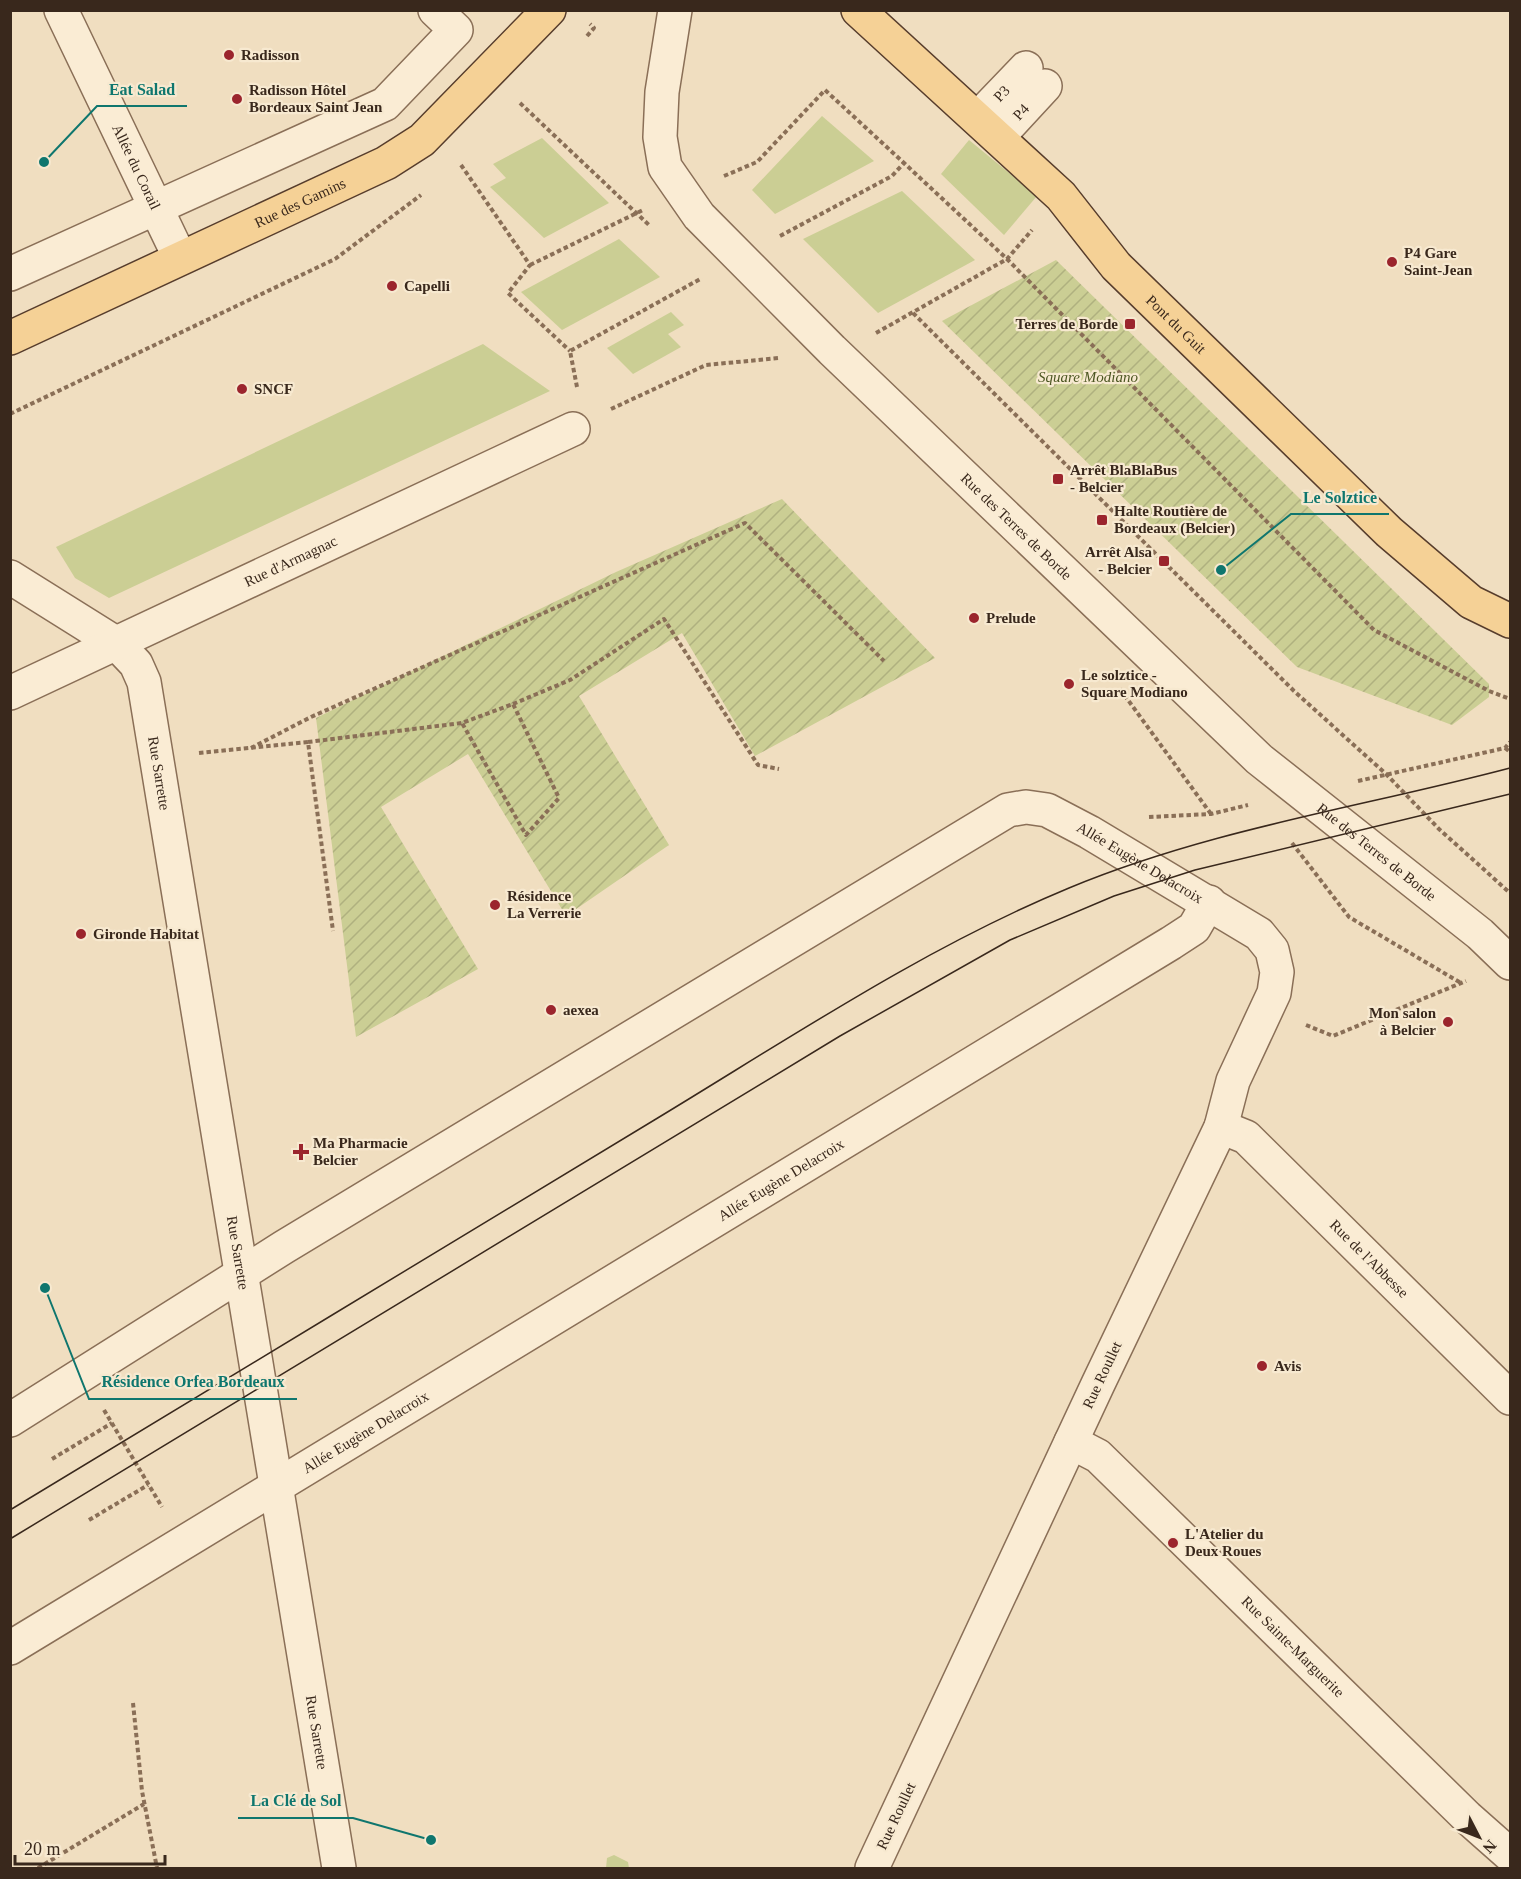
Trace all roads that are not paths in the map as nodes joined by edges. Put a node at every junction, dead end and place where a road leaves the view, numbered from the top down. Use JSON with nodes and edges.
{"nodes":[{"id":1,"x":61,"y":10,"type":"edge"},
{"id":2,"x":549,"y":10,"type":"edge"},
{"id":3,"x":675,"y":10,"type":"edge"},
{"id":4,"x":858,"y":10,"type":"edge"},
{"id":5,"x":446,"y":20,"type":"edge"},
{"id":6,"x":1036,"y":77,"type":"dead end"},
{"id":7,"x":988,"y":127,"type":"junction"},
{"id":8,"x":157,"y":207,"type":"junction"},
{"id":9,"x":180,"y":258,"type":"junction"},
{"id":10,"x":10,"y":274,"type":"edge"},
{"id":11,"x":10,"y":338,"type":"edge"},
{"id":12,"x":573,"y":429,"type":"dead end"},
{"id":13,"x":10,"y":578,"type":"edge"},
{"id":14,"x":1510,"y":621,"type":"edge"},
{"id":15,"x":117,"y":644,"type":"junction"},
{"id":16,"x":10,"y":693,"type":"edge"},
{"id":17,"x":1209,"y":902,"type":"junction"},
{"id":18,"x":1510,"y":963,"type":"edge"},
{"id":19,"x":1221,"y":1127,"type":"junction"},
{"id":20,"x":242,"y":1274,"type":"junction"},
{"id":21,"x":1510,"y":1398,"type":"edge"},
{"id":22,"x":10,"y":1420,"type":"edge"},
{"id":23,"x":1071,"y":1442,"type":"junction"},
{"id":24,"x":275,"y":1488,"type":"junction"},
{"id":25,"x":10,"y":1648,"type":"edge"},
{"id":26,"x":1510,"y":1855,"type":"edge"},
{"id":27,"x":339,"y":1869,"type":"edge"},
{"id":28,"x":872,"y":1869,"type":"edge"}],
"edges":[{"from":1,"to":8,"type":"street","name":"Allée du Corail"},
{"from":2,"to":9,"type":"main road","name":"Rue des Gamins"},
{"from":3,"to":18,"type":"street","name":"Rue des Terres de Borde"},
{"from":4,"to":7,"type":"main road","name":"Pont du Guit"},
{"from":5,"to":8,"type":"street"},
{"from":6,"to":7,"type":"street","name":"P3"},
{"from":7,"to":14,"type":"main road","name":"Pont du Guit"},
{"from":8,"to":9,"type":"street","name":"Allée du Corail"},
{"from":8,"to":10,"type":"street"},
{"from":9,"to":11,"type":"main road","name":"Rue des Gamins"},
{"from":12,"to":15,"type":"street","name":"Rue d'Armagnac"},
{"from":13,"to":15,"type":"street","name":"Rue Sarrette"},
{"from":15,"to":16,"type":"street","name":"Rue d'Armagnac"},
{"from":15,"to":20,"type":"street","name":"Rue Sarrette"},
{"from":17,"to":19,"type":"street","name":"Rue Roullet"},
{"from":17,"to":20,"type":"street","name":"Allée Eugène Delacroix"},
{"from":17,"to":24,"type":"street","name":"Allée Eugène Delacroix"},
{"from":19,"to":21,"type":"street","name":"Rue de l'Abbesse"},
{"from":19,"to":23,"type":"street","name":"Rue Roullet"},
{"from":20,"to":22,"type":"street","name":"Allée Eugène Delacroix"},
{"from":20,"to":24,"type":"street","name":"Rue Sarrette"},
{"from":23,"to":26,"type":"street","name":"Rue Sainte-Marguerite"},
{"from":23,"to":28,"type":"street","name":"Rue Roullet"},
{"from":24,"to":25,"type":"street","name":"Allée Eugène Delacroix"},
{"from":24,"to":27,"type":"street","name":"Rue Sarrette"}]}
